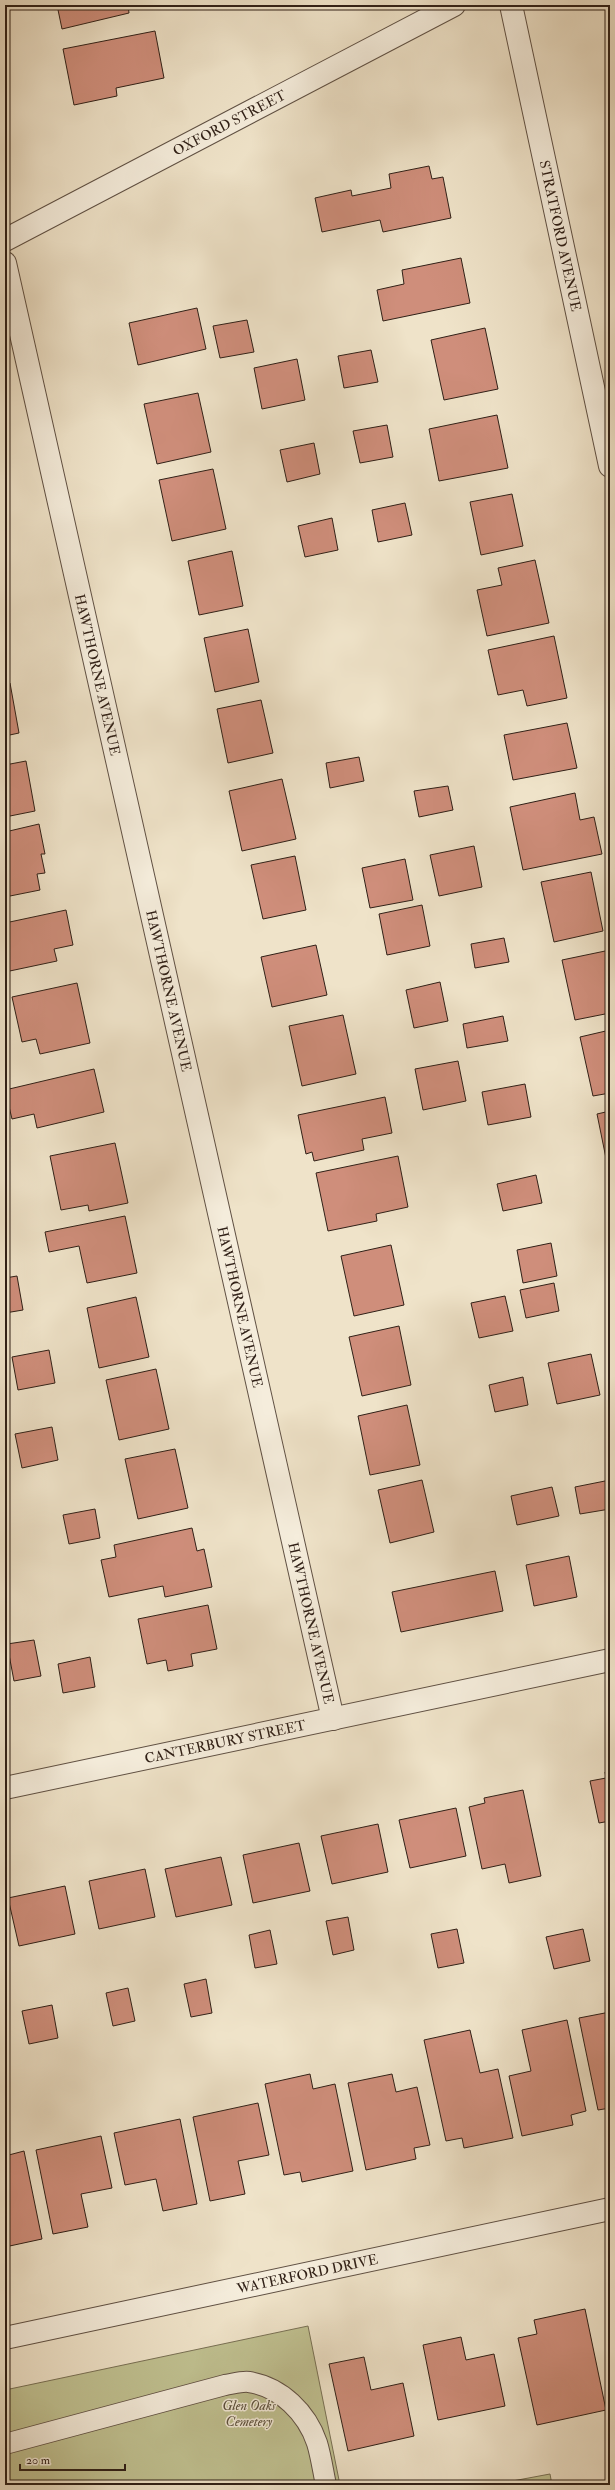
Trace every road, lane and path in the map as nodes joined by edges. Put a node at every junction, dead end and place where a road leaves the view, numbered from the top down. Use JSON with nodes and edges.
{"nodes":[{"id":1,"x":454,"y":5,"type":"edge"},
{"id":2,"x":511,"y":5,"type":"edge"},
{"id":3,"x":5,"y":240,"type":"edge"},
{"id":4,"x":5,"y":263,"type":"edge"},
{"id":5,"x":610,"y":466,"type":"edge"},
{"id":6,"x":610,"y":1660,"type":"edge"},
{"id":7,"x":333,"y":1718,"type":"junction"},
{"id":8,"x":5,"y":1788,"type":"edge"},
{"id":9,"x":610,"y":2209,"type":"edge"},
{"id":10,"x":5,"y":2338,"type":"edge"},
{"id":11,"x":5,"y":2444,"type":"edge"},
{"id":12,"x":326,"y":2485,"type":"edge"}],
"edges":[{"from":1,"to":3,"type":"street","name":"OXFORD STREET"},
{"from":2,"to":5,"type":"street","name":"STRATFORD AVENUE"},
{"from":4,"to":7,"type":"street","name":"HAWTHORNE AVENUE"},
{"from":6,"to":7,"type":"street","name":"CANTERBURY STREET"},
{"from":7,"to":8,"type":"street","name":"CANTERBURY STREET"},
{"from":9,"to":10,"type":"street","name":"WATERFORD DRIVE"},
{"from":11,"to":12,"type":"lane"}]}
